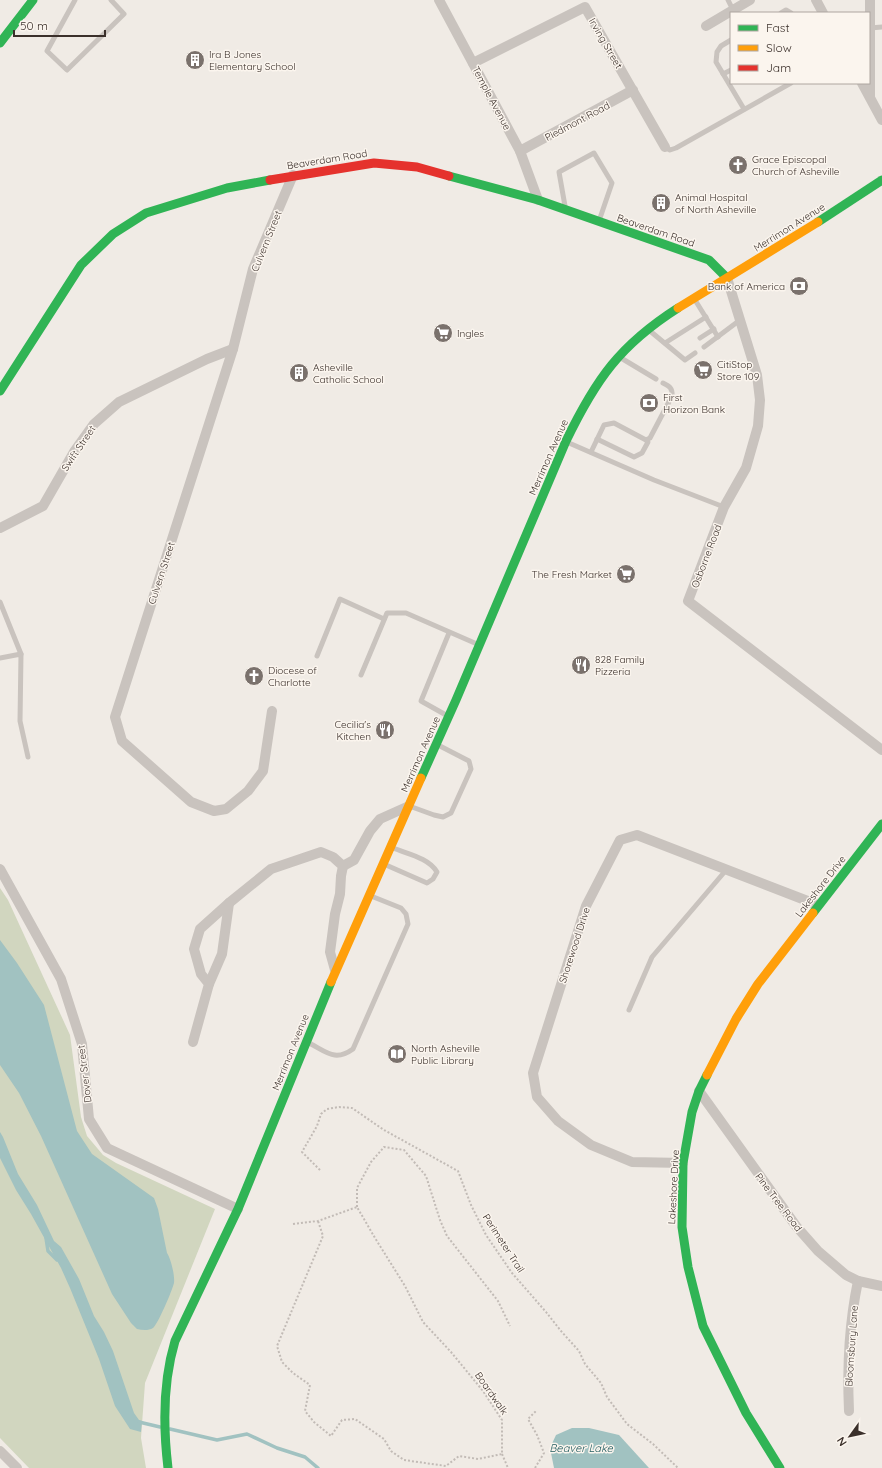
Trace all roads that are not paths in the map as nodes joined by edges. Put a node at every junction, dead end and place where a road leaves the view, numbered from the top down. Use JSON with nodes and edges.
{"nodes":[{"id":1,"x":33,"y":0,"type":"edge"},
{"id":2,"x":75,"y":0,"type":"edge"},
{"id":3,"x":110,"y":0,"type":"edge"},
{"id":4,"x":439,"y":0,"type":"edge"},
{"id":5,"x":728,"y":0,"type":"edge"},
{"id":6,"x":750,"y":0,"type":"edge"},
{"id":7,"x":816,"y":0,"type":"edge"},
{"id":8,"x":870,"y":0,"type":"edge"},
{"id":9,"x":733,"y":10,"type":"junction"},
{"id":10,"x":822,"y":12,"type":"edge"},
{"id":11,"x":706,"y":26,"type":"dead end"},
{"id":12,"x":870,"y":28,"type":"junction"},
{"id":13,"x":882,"y":28,"type":"edge"},
{"id":14,"x":730,"y":41,"type":"edge"},
{"id":15,"x":0,"y":43,"type":"edge"},
{"id":16,"x":473,"y":63,"type":"junction"},
{"id":17,"x":730,"y":71,"type":"edge"},
{"id":18,"x":724,"y":74,"type":"junction"},
{"id":19,"x":789,"y":84,"type":"edge"},
{"id":20,"x":863,"y":84,"type":"edge"},
{"id":21,"x":633,"y":90,"type":"junction"},
{"id":22,"x":870,"y":96,"type":"junction"},
{"id":23,"x":744,"y":109,"type":"junction"},
{"id":24,"x":882,"y":119,"type":"edge"},
{"id":25,"x":665,"y":147,"type":"joint"},
{"id":26,"x":520,"y":151,"type":"junction"},
{"id":27,"x":293,"y":175,"type":"junction"},
{"id":28,"x":882,"y":180,"type":"edge"},
{"id":29,"x":538,"y":200,"type":"junction"},
{"id":30,"x":566,"y":210,"type":"junction"},
{"id":31,"x":598,"y":222,"type":"junction"},
{"id":32,"x":727,"y":278,"type":"junction"},
{"id":33,"x":694,"y":299,"type":"junction"},
{"id":34,"x":706,"y":316,"type":"junction"},
{"id":35,"x":741,"y":320,"type":"junction"},
{"id":36,"x":647,"y":329,"type":"junction"},
{"id":37,"x":714,"y":329,"type":"junction"},
{"id":38,"x":718,"y":337,"type":"junction"},
{"id":39,"x":700,"y":338,"type":"dead end"},
{"id":40,"x":665,"y":343,"type":"junction"},
{"id":41,"x":704,"y":347,"type":"dead end"},
{"id":42,"x":233,"y":349,"type":"junction"},
{"id":43,"x":695,"y":353,"type":"dead end"},
{"id":44,"x":618,"y":357,"type":"junction"},
{"id":45,"x":656,"y":379,"type":"dead end"},
{"id":46,"x":663,"y":383,"type":"dead end"},
{"id":47,"x":0,"y":391,"type":"edge"},
{"id":48,"x":597,"y":439,"type":"junction"},
{"id":49,"x":646,"y":440,"type":"junction"},
{"id":50,"x":566,"y":441,"type":"junction"},
{"id":51,"x":591,"y":452,"type":"junction"},
{"id":52,"x":724,"y":507,"type":"junction"},
{"id":53,"x":0,"y":528,"type":"edge"},
{"id":54,"x":0,"y":602,"type":"edge"},
{"id":55,"x":384,"y":619,"type":"junction"},
{"id":56,"x":449,"y":633,"type":"junction"},
{"id":57,"x":480,"y":646,"type":"junction"},
{"id":58,"x":20,"y":654,"type":"junction"},
{"id":59,"x":317,"y":656,"type":"dead end"},
{"id":60,"x":0,"y":658,"type":"edge"},
{"id":61,"x":361,"y":675,"type":"dead end"},
{"id":62,"x":272,"y":711,"type":"dead end"},
{"id":63,"x":449,"y":716,"type":"junction"},
{"id":64,"x":436,"y":744,"type":"junction"},
{"id":65,"x":882,"y":750,"type":"edge"},
{"id":66,"x":28,"y":757,"type":"dead end"},
{"id":67,"x":409,"y":806,"type":"junction"},
{"id":68,"x":882,"y":824,"type":"edge"},
{"id":69,"x":390,"y":848,"type":"junction"},
{"id":70,"x":383,"y":864,"type":"junction"},
{"id":71,"x":343,"y":866,"type":"junction"},
{"id":72,"x":0,"y":869,"type":"edge"},
{"id":73,"x":727,"y":869,"type":"junction"},
{"id":74,"x":369,"y":895,"type":"junction"},
{"id":75,"x":230,"y":903,"type":"junction"},
{"id":76,"x":818,"y":905,"type":"junction"},
{"id":77,"x":335,"y":972,"type":"junction"},
{"id":78,"x":209,"y":984,"type":"junction"},
{"id":79,"x":629,"y":1010,"type":"dead end"},
{"id":80,"x":193,"y":1042,"type":"dead end"},
{"id":81,"x":306,"y":1042,"type":"junction"},
{"id":82,"x":699,"y":1091,"type":"junction"},
{"id":83,"x":683,"y":1163,"type":"junction"},
{"id":84,"x":238,"y":1209,"type":"junction"},
{"id":85,"x":858,"y":1281,"type":"junction"},
{"id":86,"x":882,"y":1286,"type":"edge"},
{"id":87,"x":849,"y":1411,"type":"dead end"},
{"id":88,"x":0,"y":1451,"type":"edge"},
{"id":89,"x":17,"y":1468,"type":"edge"},
{"id":90,"x":168,"y":1468,"type":"edge"},
{"id":91,"x":780,"y":1468,"type":"edge"}],
"edges":[{"from":1,"to":15,"type":"street"},
{"from":2,"to":3,"type":"lane"},
{"from":4,"to":16,"type":"street","name":"Temple Avenue"},
{"from":5,"to":9,"type":"lane"},
{"from":6,"to":9,"type":"street"},
{"from":7,"to":10,"type":"street"},
{"from":8,"to":12,"type":"street"},
{"from":9,"to":11,"type":"street"},
{"from":12,"to":13,"type":"lane"},
{"from":12,"to":22,"type":"street"},
{"from":14,"to":18,"type":"lane"},
{"from":16,"to":21,"type":"street","name":"Irving Street"},
{"from":16,"to":26,"type":"street","name":"Temple Avenue"},
{"from":17,"to":18,"type":"lane"},
{"from":18,"to":23,"type":"lane"},
{"from":19,"to":23,"type":"lane"},
{"from":20,"to":22,"type":"street"},
{"from":21,"to":25,"type":"street","name":"Irving Street"},
{"from":21,"to":26,"type":"street","name":"Piedmont Road"},
{"from":22,"to":24,"type":"street"},
{"from":23,"to":25,"type":"lane"},
{"from":26,"to":29,"type":"street","name":"Temple Avenue"},
{"from":27,"to":29,"type":"street","name":"Beaverdam Road"},
{"from":27,"to":42,"type":"street","name":"Culvern Street"},
{"from":27,"to":47,"type":"street","name":"Beaverdam Road"},
{"from":28,"to":32,"type":"street","name":"Merrimon Avenue"},
{"from":29,"to":30,"type":"street","name":"Beaverdam Road"},
{"from":30,"to":31,"type":"street","name":"Beaverdam Road"},
{"from":30,"to":31,"type":"lane"},
{"from":31,"to":32,"type":"street","name":"Beaverdam Road"},
{"from":32,"to":33,"type":"street","name":"Merrimon Avenue"},
{"from":32,"to":35,"type":"street","name":"Osborne Road"},
{"from":33,"to":34,"type":"lane"},
{"from":33,"to":36,"type":"street","name":"Merrimon Avenue"},
{"from":34,"to":37,"type":"lane"},
{"from":34,"to":40,"type":"lane"},
{"from":35,"to":38,"type":"lane"},
{"from":35,"to":52,"type":"street","name":"Osborne Road"},
{"from":36,"to":40,"type":"lane"},
{"from":36,"to":44,"type":"street","name":"Merrimon Avenue"},
{"from":37,"to":38,"type":"lane"},
{"from":37,"to":39,"type":"lane"},
{"from":38,"to":41,"type":"lane"},
{"from":40,"to":43,"type":"lane"},
{"from":42,"to":53,"type":"street","name":"Swift Street"},
{"from":42,"to":62,"type":"street","name":"Culvern Street"},
{"from":44,"to":45,"type":"lane"},
{"from":44,"to":50,"type":"street","name":"Merrimon Avenue"},
{"from":46,"to":49,"type":"lane"},
{"from":48,"to":49,"type":"lane"},
{"from":48,"to":49,"type":"lane"},
{"from":48,"to":51,"type":"lane"},
{"from":50,"to":51,"type":"lane"},
{"from":50,"to":57,"type":"street","name":"Merrimon Avenue"},
{"from":51,"to":52,"type":"lane"},
{"from":52,"to":65,"type":"street","name":"Osborne Road"},
{"from":54,"to":58,"type":"lane"},
{"from":55,"to":56,"type":"lane"},
{"from":55,"to":59,"type":"lane"},
{"from":55,"to":61,"type":"lane"},
{"from":56,"to":57,"type":"lane"},
{"from":56,"to":63,"type":"lane"},
{"from":57,"to":63,"type":"street","name":"Merrimon Avenue"},
{"from":58,"to":60,"type":"lane"},
{"from":58,"to":66,"type":"lane"},
{"from":63,"to":64,"type":"street","name":"Merrimon Avenue"},
{"from":64,"to":67,"type":"street","name":"Merrimon Avenue"},
{"from":64,"to":67,"type":"lane"},
{"from":67,"to":69,"type":"street","name":"Merrimon Avenue"},
{"from":67,"to":71,"type":"street"},
{"from":68,"to":76,"type":"street","name":"Lakeshore Drive"},
{"from":69,"to":70,"type":"street","name":"Merrimon Avenue"},
{"from":69,"to":70,"type":"lane"},
{"from":70,"to":74,"type":"street","name":"Merrimon Avenue"},
{"from":71,"to":75,"type":"street"},
{"from":71,"to":77,"type":"street"},
{"from":72,"to":84,"type":"street","name":"Dover Street"},
{"from":73,"to":76,"type":"street","name":"Shorewood Drive"},
{"from":73,"to":79,"type":"lane"},
{"from":73,"to":83,"type":"street","name":"Shorewood Drive"},
{"from":74,"to":77,"type":"street","name":"Merrimon Avenue"},
{"from":74,"to":81,"type":"lane"},
{"from":75,"to":78,"type":"street"},
{"from":75,"to":78,"type":"street"},
{"from":76,"to":82,"type":"street","name":"Lakeshore Drive"},
{"from":77,"to":81,"type":"street","name":"Merrimon Avenue"},
{"from":78,"to":80,"type":"street"},
{"from":81,"to":84,"type":"street","name":"Merrimon Avenue"},
{"from":82,"to":83,"type":"street","name":"Lakeshore Drive"},
{"from":82,"to":85,"type":"street","name":"Pine Tree Road"},
{"from":83,"to":91,"type":"street","name":"Lakeshore Drive"},
{"from":84,"to":90,"type":"street","name":"Merrimon Avenue"},
{"from":85,"to":86,"type":"street","name":"Pine Tree Road"},
{"from":85,"to":87,"type":"street","name":"Bloomsbury Lane"},
{"from":88,"to":89,"type":"street"}]}
